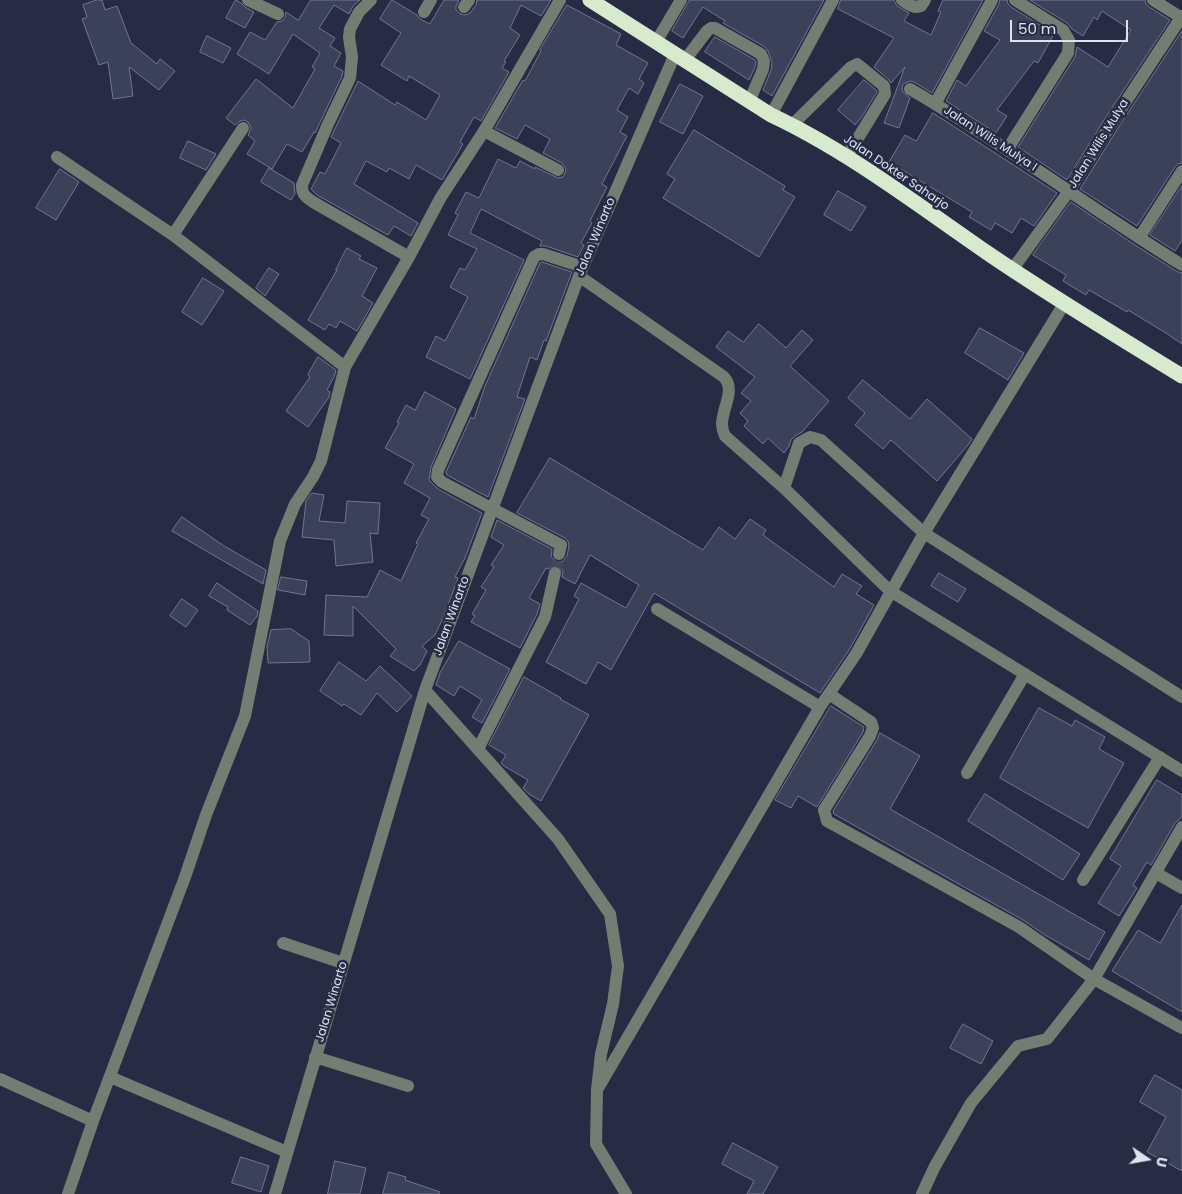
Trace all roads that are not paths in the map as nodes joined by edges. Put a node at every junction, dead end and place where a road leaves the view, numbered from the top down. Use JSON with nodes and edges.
{"nodes":[{"id":1,"x":248,"y":0,"type":"edge"},
{"id":2,"x":371,"y":0,"type":"edge"},
{"id":3,"x":431,"y":0,"type":"edge"},
{"id":4,"x":560,"y":0,"type":"edge"},
{"id":5,"x":590,"y":0,"type":"edge"},
{"id":6,"x":681,"y":0,"type":"edge"},
{"id":7,"x":834,"y":0,"type":"edge"},
{"id":8,"x":902,"y":0,"type":"edge"},
{"id":9,"x":925,"y":0,"type":"edge"},
{"id":10,"x":992,"y":0,"type":"edge"},
{"id":11,"x":1015,"y":0,"type":"edge"},
{"id":12,"x":1153,"y":0,"type":"edge"},
{"id":13,"x":424,"y":12,"type":"dead end"},
{"id":14,"x":278,"y":14,"type":"dead end"},
{"id":15,"x":1182,"y":17,"type":"edge"},
{"id":16,"x":656,"y":42,"type":"junction"},
{"id":17,"x":680,"y":57,"type":"junction"},
{"id":18,"x":910,"y":90,"type":"dead end"},
{"id":19,"x":749,"y":102,"type":"junction"},
{"id":20,"x":935,"y":104,"type":"junction"},
{"id":21,"x":770,"y":116,"type":"junction"},
{"id":22,"x":792,"y":125,"type":"junction"},
{"id":23,"x":244,"y":128,"type":"dead end"},
{"id":24,"x":484,"y":131,"type":"junction"},
{"id":25,"x":1007,"y":150,"type":"junction"},
{"id":26,"x":847,"y":156,"type":"junction"},
{"id":27,"x":57,"y":157,"type":"dead end"},
{"id":28,"x":558,"y":170,"type":"dead end"},
{"id":29,"x":1182,"y":171,"type":"edge"},
{"id":30,"x":1069,"y":191,"type":"junction"},
{"id":31,"x":173,"y":236,"type":"junction"},
{"id":32,"x":1139,"y":238,"type":"junction"},
{"id":33,"x":409,"y":257,"type":"junction"},
{"id":34,"x":1182,"y":265,"type":"edge"},
{"id":35,"x":1012,"y":270,"type":"junction"},
{"id":36,"x":581,"y":271,"type":"junction"},
{"id":37,"x":1064,"y":304,"type":"junction"},
{"id":38,"x":345,"y":366,"type":"junction"},
{"id":39,"x":1182,"y":376,"type":"edge"},
{"id":40,"x":784,"y":488,"type":"junction"},
{"id":41,"x":492,"y":509,"type":"junction"},
{"id":42,"x":924,"y":533,"type":"junction"},
{"id":43,"x":560,"y":550,"type":"dead end"},
{"id":44,"x":555,"y":573,"type":"tunnel mouth"},
{"id":45,"x":890,"y":591,"type":"junction"},
{"id":46,"x":658,"y":608,"type":"dead end"},
{"id":47,"x":1025,"y":674,"type":"junction"},
{"id":48,"x":425,"y":690,"type":"junction"},
{"id":49,"x":829,"y":694,"type":"junction"},
{"id":50,"x":1182,"y":697,"type":"edge"},
{"id":51,"x":820,"y":707,"type":"junction"},
{"id":52,"x":478,"y":749,"type":"junction"},
{"id":53,"x":1160,"y":757,"type":"junction"},
{"id":54,"x":1182,"y":771,"type":"edge"},
{"id":55,"x":967,"y":773,"type":"dead end"},
{"id":56,"x":1182,"y":827,"type":"edge"},
{"id":57,"x":1156,"y":873,"type":"junction"},
{"id":58,"x":1083,"y":880,"type":"dead end"},
{"id":59,"x":1182,"y":888,"type":"edge"},
{"id":60,"x":283,"y":943,"type":"dead end"},
{"id":61,"x":343,"y":963,"type":"junction"},
{"id":62,"x":1094,"y":979,"type":"junction"},
{"id":63,"x":1182,"y":1028,"type":"edge"},
{"id":64,"x":315,"y":1057,"type":"junction"},
{"id":65,"x":110,"y":1077,"type":"junction"},
{"id":66,"x":0,"y":1079,"type":"edge"},
{"id":67,"x":408,"y":1086,"type":"dead end"},
{"id":68,"x":597,"y":1090,"type":"junction"},
{"id":69,"x":93,"y":1122,"type":"junction"},
{"id":70,"x":287,"y":1152,"type":"junction"},
{"id":71,"x":68,"y":1194,"type":"edge"},
{"id":72,"x":275,"y":1194,"type":"edge"},
{"id":73,"x":626,"y":1194,"type":"edge"},
{"id":74,"x":922,"y":1194,"type":"edge"}],
"edges":[{"from":1,"to":14,"type":"street"},
{"from":2,"to":33,"type":"street"},
{"from":3,"to":13,"type":"street"},
{"from":4,"to":24,"type":"street"},
{"from":5,"to":16,"type":"highway","name":"Jalan Dokter Saharjo"},
{"from":6,"to":16,"type":"street"},
{"from":7,"to":21,"type":"street"},
{"from":8,"to":9,"type":"street"},
{"from":10,"to":20,"type":"street"},
{"from":11,"to":25,"type":"street"},
{"from":12,"to":15,"type":"street"},
{"from":15,"to":30,"type":"street","name":"Jalan Wilis Mulya"},
{"from":16,"to":17,"type":"highway","name":"Jalan Dokter Saharjo"},
{"from":17,"to":19,"type":"highway","name":"Jalan Dokter Saharjo"},
{"from":17,"to":19,"type":"street","name":"Jalan Winarto"},
{"from":17,"to":36,"type":"street","name":"Jalan Winarto"},
{"from":18,"to":20,"type":"street","name":"Jalan Wilis Mulya I"},
{"from":19,"to":21,"type":"highway","name":"Jalan Dokter Saharjo"},
{"from":20,"to":25,"type":"street","name":"Jalan Wilis Mulya I"},
{"from":21,"to":22,"type":"highway","name":"Jalan Dokter Saharjo"},
{"from":22,"to":26,"type":"highway","name":"Jalan Dokter Saharjo"},
{"from":22,"to":26,"type":"street"},
{"from":23,"to":31,"type":"street"},
{"from":24,"to":28,"type":"street"},
{"from":24,"to":33,"type":"street"},
{"from":25,"to":30,"type":"street","name":"Jalan Wilis Mulya I"},
{"from":26,"to":35,"type":"highway","name":"Jalan Dokter Saharjo"},
{"from":27,"to":31,"type":"street"},
{"from":29,"to":32,"type":"street"},
{"from":30,"to":32,"type":"street","name":"Jalan Wilis Mulya I"},
{"from":30,"to":35,"type":"street","name":"Jalan Wilis Mulya"},
{"from":31,"to":38,"type":"street"},
{"from":32,"to":34,"type":"street","name":"Jalan Wilis Mulya I"},
{"from":33,"to":38,"type":"street"},
{"from":35,"to":37,"type":"highway","name":"Jalan Dokter Saharjo"},
{"from":36,"to":40,"type":"street"},
{"from":36,"to":41,"type":"street","name":"Jalan Winarto"},
{"from":36,"to":41,"type":"street"},
{"from":37,"to":39,"type":"highway","name":"Jalan Dokter Saharjo"},
{"from":37,"to":42,"type":"street"},
{"from":38,"to":65,"type":"street"},
{"from":40,"to":42,"type":"street"},
{"from":40,"to":45,"type":"street"},
{"from":41,"to":43,"type":"street"},
{"from":41,"to":48,"type":"street","name":"Jalan Winarto"},
{"from":42,"to":45,"type":"street"},
{"from":42,"to":50,"type":"street"},
{"from":44,"to":52,"type":"street"},
{"from":45,"to":47,"type":"street"},
{"from":45,"to":49,"type":"street"},
{"from":46,"to":51,"type":"street"},
{"from":47,"to":53,"type":"street"},
{"from":47,"to":55,"type":"street"},
{"from":48,"to":52,"type":"street"},
{"from":48,"to":61,"type":"street","name":"Jalan Winarto"},
{"from":49,"to":51,"type":"street"},
{"from":49,"to":62,"type":"street"},
{"from":51,"to":68,"type":"street"},
{"from":52,"to":68,"type":"street"},
{"from":53,"to":54,"type":"street"},
{"from":53,"to":58,"type":"street"},
{"from":56,"to":57,"type":"street"},
{"from":57,"to":59,"type":"street"},
{"from":57,"to":62,"type":"street"},
{"from":60,"to":61,"type":"street"},
{"from":61,"to":64,"type":"street","name":"Jalan Winarto"},
{"from":62,"to":63,"type":"street"},
{"from":62,"to":74,"type":"street"},
{"from":64,"to":67,"type":"street"},
{"from":64,"to":70,"type":"street","name":"Jalan Winarto"},
{"from":65,"to":69,"type":"street"},
{"from":65,"to":70,"type":"street"},
{"from":66,"to":69,"type":"street"},
{"from":68,"to":73,"type":"street"},
{"from":69,"to":71,"type":"street"},
{"from":70,"to":72,"type":"street","name":"Jalan Winarto"}]}
